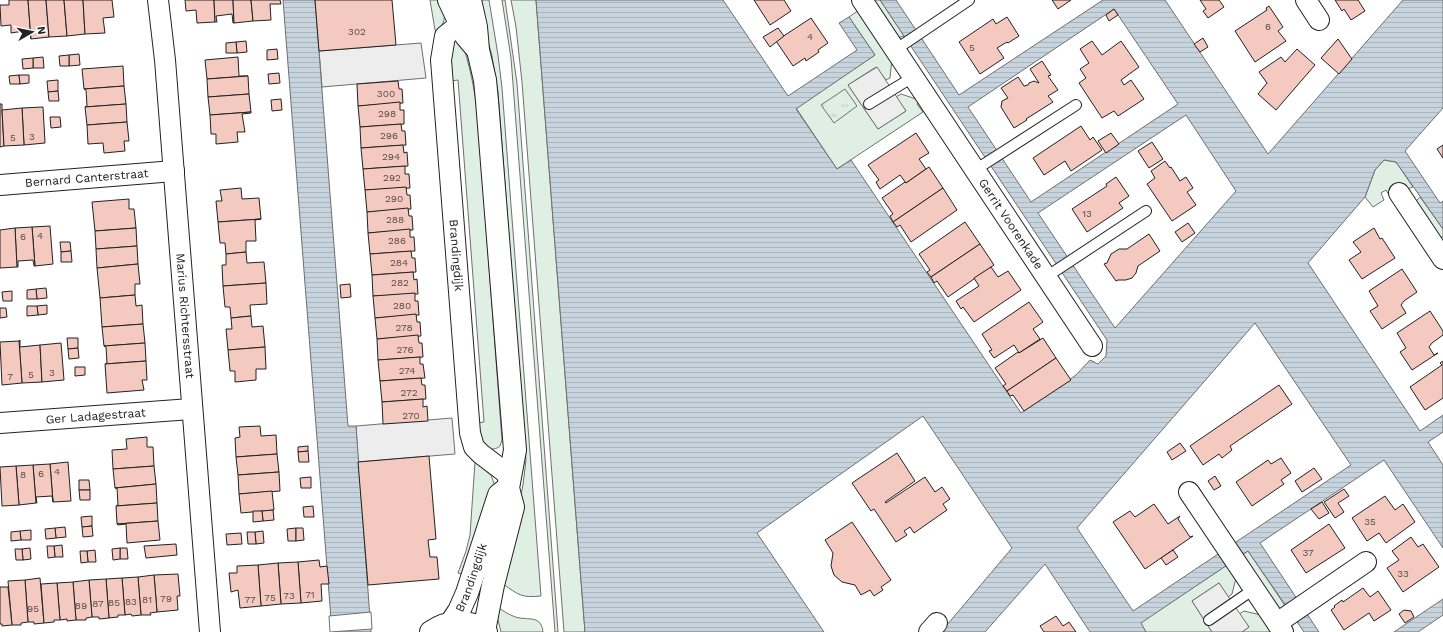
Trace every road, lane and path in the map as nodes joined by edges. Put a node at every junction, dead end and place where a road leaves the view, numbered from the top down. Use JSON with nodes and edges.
{"nodes":[{"id":1,"x":158,"y":0,"type":"edge"},
{"id":2,"x":449,"y":0,"type":"edge"},
{"id":3,"x":862,"y":0,"type":"edge"},
{"id":4,"x":969,"y":0,"type":"edge"},
{"id":5,"x":1306,"y":0,"type":"edge"},
{"id":6,"x":468,"y":14,"type":"edge"},
{"id":7,"x":1319,"y":20,"type":"dead end"},
{"id":8,"x":899,"y":48,"type":"junction"},
{"id":9,"x":914,"y":77,"type":"junction"},
{"id":10,"x":869,"y":104,"type":"dead end"},
{"id":11,"x":1076,"y":105,"type":"dead end"},
{"id":12,"x":979,"y":168,"type":"junction"},
{"id":13,"x":174,"y":171,"type":"junction"},
{"id":14,"x":0,"y":185,"type":"edge"},
{"id":15,"x":1399,"y":193,"type":"dead end"},
{"id":16,"x":1146,"y":211,"type":"dead end"},
{"id":17,"x":1443,"y":259,"type":"edge"},
{"id":18,"x":1050,"y":275,"type":"junction"},
{"id":19,"x":1092,"y":346,"type":"dead end"},
{"id":20,"x":191,"y":409,"type":"junction"},
{"id":21,"x":0,"y":423,"type":"edge"},
{"id":22,"x":509,"y":482,"type":"junction"},
{"id":23,"x":1189,"y":492,"type":"dead end"},
{"id":24,"x":1366,"y":562,"type":"dead end"},
{"id":25,"x":1254,"y":589,"type":"junction"},
{"id":26,"x":1209,"y":620,"type":"dead end"},
{"id":27,"x":1281,"y":624,"type":"edge"},
{"id":28,"x":441,"y":628,"type":"edge"},
{"id":29,"x":485,"y":631,"type":"edge"},
{"id":30,"x":210,"y":632,"type":"edge"}],
"edges":[{"from":1,"to":13,"type":"street","name":"Marius Richtersstraat"},
{"from":2,"to":6,"type":"street","name":"Brandingdijk"},
{"from":3,"to":8,"type":"street","name":"Gerrit Voorenkade"},
{"from":4,"to":8,"type":"lane"},
{"from":5,"to":7,"type":"street"},
{"from":6,"to":22,"type":"street","name":"Brandingdijk"},
{"from":6,"to":22,"type":"street","name":"Brandingdijk"},
{"from":8,"to":9,"type":"street","name":"Gerrit Voorenkade"},
{"from":9,"to":10,"type":"lane"},
{"from":9,"to":12,"type":"street","name":"Gerrit Voorenkade"},
{"from":11,"to":12,"type":"lane","name":"Gerrit Voorenkade"},
{"from":12,"to":18,"type":"street","name":"Gerrit Voorenkade"},
{"from":13,"to":14,"type":"street","name":"Bernard Canterstraat"},
{"from":13,"to":20,"type":"street","name":"Marius Richtersstraat"},
{"from":15,"to":17,"type":"street"},
{"from":16,"to":18,"type":"lane","name":"Gerrit Voorenkade"},
{"from":18,"to":19,"type":"street","name":"Gerrit Voorenkade"},
{"from":20,"to":21,"type":"street","name":"Ger Ladagestraat"},
{"from":20,"to":30,"type":"street","name":"Marius Richtersstraat"},
{"from":22,"to":28,"type":"street","name":"Brandingdijk"},
{"from":22,"to":29,"type":"street","name":"Brandingdijk"},
{"from":23,"to":25,"type":"street"},
{"from":24,"to":27,"type":"street"},
{"from":25,"to":26,"type":"lane"},
{"from":25,"to":27,"type":"street"},
{"from":28,"to":29,"type":"street"}]}
